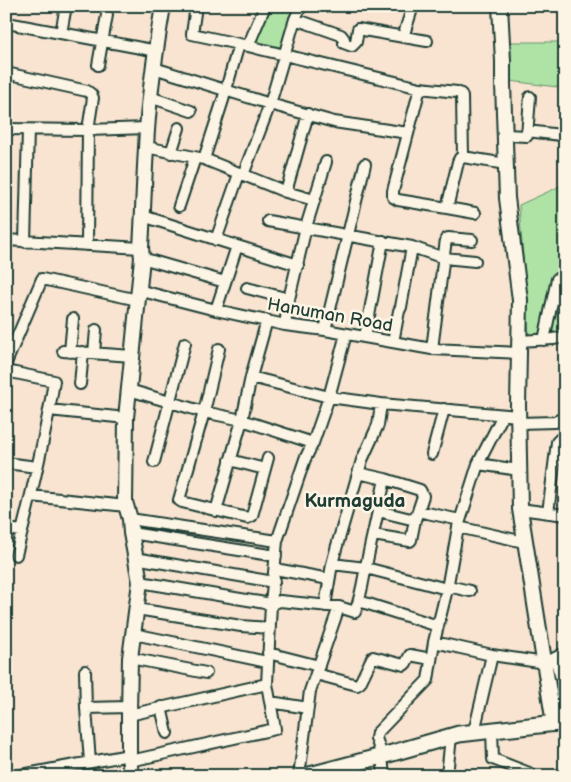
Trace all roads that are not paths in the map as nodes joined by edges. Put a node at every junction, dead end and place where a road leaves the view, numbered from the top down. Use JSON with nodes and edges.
{"nodes":[{"id":1,"x":66,"y":6,"type":"edge"},
{"id":2,"x":164,"y":6,"type":"edge"},
{"id":3,"x":196,"y":6,"type":"edge"},
{"id":4,"x":265,"y":6,"type":"edge"},
{"id":5,"x":301,"y":6,"type":"edge"},
{"id":6,"x":413,"y":6,"type":"edge"},
{"id":7,"x":500,"y":6,"type":"edge"},
{"id":8,"x":107,"y":16,"type":"dead end"},
{"id":9,"x":295,"y":19,"type":"junction"},
{"id":10,"x":7,"y":23,"type":"edge"},
{"id":11,"x":61,"y":33,"type":"junction"},
{"id":12,"x":403,"y":37,"type":"junction"},
{"id":13,"x":102,"y":42,"type":"junction"},
{"id":14,"x":427,"y":42,"type":"dead end"},
{"id":15,"x":244,"y":45,"type":"junction"},
{"id":16,"x":157,"y":51,"type":"junction"},
{"id":17,"x":284,"y":55,"type":"junction"},
{"id":18,"x":98,"y":65,"type":"dead end"},
{"id":19,"x":154,"y":68,"type":"junction"},
{"id":20,"x":6,"y":73,"type":"edge"},
{"id":21,"x":420,"y":88,"type":"junction"},
{"id":22,"x":225,"y":90,"type":"junction"},
{"id":23,"x":150,"y":97,"type":"junction"},
{"id":24,"x":530,"y":97,"type":"dead end"},
{"id":25,"x":270,"y":104,"type":"junction"},
{"id":26,"x":191,"y":111,"type":"dead end"},
{"id":27,"x":308,"y":114,"type":"junction"},
{"id":28,"x":147,"y":128,"type":"junction"},
{"id":29,"x":179,"y":128,"type":"dead end"},
{"id":30,"x":6,"y":129,"type":"edge"},
{"id":31,"x":28,"y":130,"type":"junction"},
{"id":32,"x":88,"y":130,"type":"junction"},
{"id":33,"x":527,"y":131,"type":"junction"},
{"id":34,"x":408,"y":133,"type":"junction"},
{"id":35,"x":505,"y":135,"type":"junction"},
{"id":36,"x":561,"y":135,"type":"dead end"},
{"id":37,"x":146,"y":147,"type":"junction"},
{"id":38,"x":171,"y":153,"type":"junction"},
{"id":39,"x":464,"y":157,"type":"junction"},
{"id":40,"x":199,"y":158,"type":"junction"},
{"id":41,"x":326,"y":162,"type":"dead end"},
{"id":42,"x":365,"y":164,"type":"dead end"},
{"id":43,"x":506,"y":164,"type":"junction"},
{"id":44,"x":241,"y":174,"type":"junction"},
{"id":45,"x":286,"y":192,"type":"junction"},
{"id":46,"x":314,"y":200,"type":"junction"},
{"id":47,"x":179,"y":206,"type":"dead end"},
{"id":48,"x":447,"y":208,"type":"junction"},
{"id":49,"x":475,"y":213,"type":"dead end"},
{"id":50,"x":143,"y":216,"type":"junction"},
{"id":51,"x":268,"y":221,"type":"dead end"},
{"id":52,"x":306,"y":227,"type":"junction"},
{"id":53,"x":347,"y":235,"type":"junction"},
{"id":54,"x":6,"y":240,"type":"edge"},
{"id":55,"x":216,"y":240,"type":"junction"},
{"id":56,"x":472,"y":240,"type":"dead end"},
{"id":57,"x":383,"y":241,"type":"junction"},
{"id":58,"x":25,"y":242,"type":"junction"},
{"id":59,"x":87,"y":245,"type":"junction"},
{"id":60,"x":237,"y":246,"type":"junction"},
{"id":61,"x":412,"y":247,"type":"junction"},
{"id":62,"x":141,"y":253,"type":"junction"},
{"id":63,"x":444,"y":258,"type":"junction"},
{"id":64,"x":475,"y":261,"type":"dead end"},
{"id":65,"x":298,"y":265,"type":"junction"},
{"id":66,"x":557,"y":279,"type":"dead end"},
{"id":67,"x":225,"y":282,"type":"junction"},
{"id":68,"x":246,"y":288,"type":"dead end"},
{"id":69,"x":138,"y":295,"type":"junction"},
{"id":70,"x":289,"y":299,"type":"junction"},
{"id":71,"x":216,"y":310,"type":"junction"},
{"id":72,"x":73,"y":319,"type":"dead end"},
{"id":73,"x":267,"y":320,"type":"junction"},
{"id":74,"x":285,"y":325,"type":"junction"},
{"id":75,"x":96,"y":330,"type":"dead end"},
{"id":76,"x":326,"y":330,"type":"junction"},
{"id":77,"x":346,"y":334,"type":"junction"},
{"id":78,"x":365,"y":337,"type":"junction"},
{"id":79,"x":565,"y":337,"type":"edge"},
{"id":80,"x":544,"y":340,"type":"junction"},
{"id":81,"x":393,"y":342,"type":"junction"},
{"id":82,"x":185,"y":343,"type":"dead end"},
{"id":83,"x":519,"y":347,"type":"junction"},
{"id":84,"x":219,"y":349,"type":"dead end"},
{"id":85,"x":432,"y":349,"type":"junction"},
{"id":86,"x":83,"y":352,"type":"junction"},
{"id":87,"x":94,"y":353,"type":"junction"},
{"id":88,"x":132,"y":356,"type":"junction"},
{"id":89,"x":6,"y":363,"type":"edge"},
{"id":90,"x":6,"y":372,"type":"edge"},
{"id":91,"x":251,"y":377,"type":"junction"},
{"id":92,"x":80,"y":384,"type":"dead end"},
{"id":93,"x":129,"y":390,"type":"junction"},
{"id":94,"x":329,"y":397,"type":"junction"},
{"id":95,"x":170,"y":401,"type":"junction"},
{"id":96,"x":381,"y":404,"type":"junction"},
{"id":97,"x":49,"y":410,"type":"junction"},
{"id":98,"x":444,"y":410,"type":"junction"},
{"id":99,"x":204,"y":412,"type":"junction"},
{"id":100,"x":503,"y":415,"type":"junction"},
{"id":101,"x":565,"y":417,"type":"edge"},
{"id":102,"x":126,"y":418,"type":"junction"},
{"id":103,"x":518,"y":419,"type":"junction"},
{"id":104,"x":242,"y":420,"type":"junction"},
{"id":105,"x":565,"y":440,"type":"edge"},
{"id":106,"x":313,"y":443,"type":"junction"},
{"id":107,"x":432,"y":454,"type":"dead end"},
{"id":108,"x":268,"y":458,"type":"dead end"},
{"id":109,"x":230,"y":460,"type":"junction"},
{"id":110,"x":6,"y":462,"type":"edge"},
{"id":111,"x":154,"y":462,"type":"dead end"},
{"id":112,"x":478,"y":464,"type":"junction"},
{"id":113,"x":38,"y":467,"type":"junction"},
{"id":114,"x":265,"y":469,"type":"junction"},
{"id":115,"x":519,"y":470,"type":"junction"},
{"id":116,"x":358,"y":473,"type":"junction"},
{"id":117,"x":385,"y":479,"type":"junction"},
{"id":118,"x":31,"y":496,"type":"junction"},
{"id":119,"x":520,"y":509,"type":"junction"},
{"id":120,"x":216,"y":511,"type":"junction"},
{"id":121,"x":378,"y":511,"type":"junction"},
{"id":122,"x":128,"y":512,"type":"junction"},
{"id":123,"x":548,"y":513,"type":"junction"},
{"id":124,"x":416,"y":515,"type":"junction"},
{"id":125,"x":565,"y":515,"type":"edge"},
{"id":126,"x":459,"y":523,"type":"junction"},
{"id":127,"x":6,"y":528,"type":"edge"},
{"id":128,"x":22,"y":531,"type":"junction"},
{"id":129,"x":131,"y":533,"type":"junction"},
{"id":130,"x":373,"y":535,"type":"junction"},
{"id":131,"x":277,"y":541,"type":"junction"},
{"id":132,"x":524,"y":542,"type":"junction"},
{"id":133,"x":16,"y":555,"type":"dead end"},
{"id":134,"x":276,"y":556,"type":"junction"},
{"id":135,"x":135,"y":558,"type":"junction"},
{"id":136,"x":332,"y":564,"type":"junction"},
{"id":137,"x":366,"y":568,"type":"junction"},
{"id":138,"x":275,"y":570,"type":"junction"},
{"id":139,"x":330,"y":579,"type":"junction"},
{"id":140,"x":140,"y":582,"type":"junction"},
{"id":141,"x":274,"y":582,"type":"junction"},
{"id":142,"x":447,"y":588,"type":"junction"},
{"id":143,"x":470,"y":591,"type":"dead end"},
{"id":144,"x":359,"y":601,"type":"junction"},
{"id":145,"x":271,"y":604,"type":"junction"},
{"id":146,"x":325,"y":606,"type":"junction"},
{"id":147,"x":339,"y":608,"type":"junction"},
{"id":148,"x":137,"y":609,"type":"junction"},
{"id":149,"x":438,"y":626,"type":"junction"},
{"id":150,"x":270,"y":628,"type":"junction"},
{"id":151,"x":134,"y":634,"type":"junction"},
{"id":152,"x":434,"y":642,"type":"junction"},
{"id":153,"x":565,"y":653,"type":"edge"},
{"id":154,"x":492,"y":655,"type":"junction"},
{"id":155,"x":130,"y":658,"type":"junction"},
{"id":156,"x":268,"y":658,"type":"junction"},
{"id":157,"x":565,"y":658,"type":"edge"},
{"id":158,"x":431,"y":660,"type":"junction"},
{"id":159,"x":545,"y":663,"type":"junction"},
{"id":160,"x":318,"y":670,"type":"junction"},
{"id":161,"x":85,"y":671,"type":"dead end"},
{"id":162,"x":206,"y":673,"type":"dead end"},
{"id":163,"x":266,"y":684,"type":"junction"},
{"id":164,"x":565,"y":690,"type":"edge"},
{"id":165,"x":270,"y":702,"type":"junction"},
{"id":166,"x":161,"y":707,"type":"junction"},
{"id":167,"x":86,"y":708,"type":"junction"},
{"id":168,"x":308,"y":708,"type":"junction"},
{"id":169,"x":129,"y":711,"type":"junction"},
{"id":170,"x":559,"y":723,"type":"edge"},
{"id":171,"x":492,"y":730,"type":"junction"},
{"id":172,"x":474,"y":732,"type":"junction"},
{"id":173,"x":167,"y":733,"type":"dead end"},
{"id":174,"x":451,"y":736,"type":"junction"},
{"id":175,"x":382,"y":756,"type":"junction"},
{"id":176,"x":130,"y":758,"type":"junction"},
{"id":177,"x":90,"y":762,"type":"junction"},
{"id":178,"x":529,"y":773,"type":"dead end"},
{"id":179,"x":311,"y":775,"type":"edge"},
{"id":180,"x":16,"y":776,"type":"edge"},
{"id":181,"x":131,"y":776,"type":"edge"},
{"id":182,"x":299,"y":776,"type":"edge"},
{"id":183,"x":384,"y":776,"type":"edge"},
{"id":184,"x":447,"y":776,"type":"edge"}],
"edges":[{"from":1,"to":11,"type":"street"},
{"from":2,"to":16,"type":"street"},
{"from":3,"to":15,"type":"street"},
{"from":4,"to":15,"type":"street"},
{"from":5,"to":9,"type":"street"},
{"from":6,"to":12,"type":"street"},
{"from":7,"to":35,"type":"street"},
{"from":8,"to":13,"type":"street"},
{"from":9,"to":12,"type":"street"},
{"from":9,"to":17,"type":"street"},
{"from":10,"to":11,"type":"street"},
{"from":11,"to":13,"type":"street"},
{"from":12,"to":14,"type":"street"},
{"from":13,"to":16,"type":"street"},
{"from":13,"to":18,"type":"street"},
{"from":15,"to":17,"type":"street"},
{"from":15,"to":22,"type":"street"},
{"from":16,"to":19,"type":"street"},
{"from":17,"to":21,"type":"street"},
{"from":17,"to":25,"type":"street"},
{"from":19,"to":22,"type":"street"},
{"from":19,"to":23,"type":"street"},
{"from":20,"to":32,"type":"street"},
{"from":21,"to":34,"type":"street"},
{"from":21,"to":39,"type":"street"},
{"from":22,"to":25,"type":"street"},
{"from":22,"to":40,"type":"street"},
{"from":23,"to":26,"type":"street"},
{"from":23,"to":28,"type":"street"},
{"from":24,"to":33,"type":"street"},
{"from":25,"to":27,"type":"street"},
{"from":25,"to":44,"type":"street"},
{"from":27,"to":34,"type":"street"},
{"from":27,"to":45,"type":"street"},
{"from":28,"to":32,"type":"street"},
{"from":28,"to":37,"type":"street"},
{"from":29,"to":38,"type":"street"},
{"from":30,"to":31,"type":"street"},
{"from":31,"to":32,"type":"street"},
{"from":31,"to":58,"type":"street"},
{"from":32,"to":59,"type":"street"},
{"from":33,"to":35,"type":"street"},
{"from":33,"to":36,"type":"street"},
{"from":34,"to":48,"type":"street"},
{"from":35,"to":43,"type":"street"},
{"from":37,"to":38,"type":"street"},
{"from":37,"to":50,"type":"street"},
{"from":38,"to":40,"type":"street"},
{"from":39,"to":43,"type":"street"},
{"from":39,"to":48,"type":"street"},
{"from":40,"to":44,"type":"street"},
{"from":40,"to":47,"type":"street"},
{"from":41,"to":46,"type":"street"},
{"from":42,"to":53,"type":"street"},
{"from":43,"to":83,"type":"street"},
{"from":44,"to":45,"type":"street"},
{"from":44,"to":55,"type":"street"},
{"from":45,"to":46,"type":"street"},
{"from":46,"to":52,"type":"street"},
{"from":48,"to":49,"type":"street"},
{"from":50,"to":55,"type":"street"},
{"from":50,"to":62,"type":"street"},
{"from":51,"to":52,"type":"street"},
{"from":52,"to":53,"type":"street"},
{"from":52,"to":65,"type":"street"},
{"from":53,"to":57,"type":"street"},
{"from":53,"to":76,"type":"street"},
{"from":54,"to":58,"type":"street"},
{"from":55,"to":60,"type":"street"},
{"from":56,"to":63,"type":"street"},
{"from":57,"to":61,"type":"street"},
{"from":57,"to":78,"type":"street"},
{"from":58,"to":59,"type":"street"},
{"from":59,"to":62,"type":"street"},
{"from":60,"to":65,"type":"street"},
{"from":60,"to":67,"type":"street"},
{"from":61,"to":63,"type":"street"},
{"from":61,"to":81,"type":"street"},
{"from":62,"to":67,"type":"street"},
{"from":62,"to":69,"type":"street"},
{"from":63,"to":64,"type":"street"},
{"from":63,"to":85,"type":"street"},
{"from":65,"to":70,"type":"street"},
{"from":66,"to":80,"type":"street"},
{"from":67,"to":71,"type":"street"},
{"from":68,"to":70,"type":"street"},
{"from":69,"to":71,"type":"street","name":"Hanuman Road"},
{"from":69,"to":88,"type":"street"},
{"from":69,"to":89,"type":"street","name":"Hanuman Road"},
{"from":70,"to":74,"type":"street"},
{"from":71,"to":73,"type":"street","name":"Hanuman Road"},
{"from":72,"to":86,"type":"street"},
{"from":73,"to":74,"type":"street","name":"Hanuman Road"},
{"from":73,"to":91,"type":"street"},
{"from":74,"to":76,"type":"street","name":"Hanuman Road"},
{"from":75,"to":87,"type":"street"},
{"from":76,"to":77,"type":"street","name":"Hanuman Road"},
{"from":77,"to":78,"type":"street","name":"Hanuman Road"},
{"from":77,"to":94,"type":"street"},
{"from":78,"to":81,"type":"street","name":"Hanuman Road"},
{"from":79,"to":80,"type":"street","name":"Hanuman Road"},
{"from":80,"to":83,"type":"street","name":"Hanuman Road"},
{"from":81,"to":85,"type":"street","name":"Hanuman Road"},
{"from":82,"to":95,"type":"street"},
{"from":83,"to":85,"type":"street","name":"Hanuman Road"},
{"from":83,"to":103,"type":"street"},
{"from":84,"to":99,"type":"street"},
{"from":86,"to":87,"type":"street"},
{"from":86,"to":92,"type":"street"},
{"from":87,"to":88,"type":"street"},
{"from":88,"to":93,"type":"street"},
{"from":90,"to":97,"type":"street"},
{"from":91,"to":94,"type":"street"},
{"from":91,"to":104,"type":"street"},
{"from":93,"to":95,"type":"street"},
{"from":93,"to":102,"type":"street"},
{"from":94,"to":96,"type":"street"},
{"from":94,"to":106,"type":"street"},
{"from":95,"to":99,"type":"street"},
{"from":95,"to":111,"type":"street"},
{"from":96,"to":98,"type":"street"},
{"from":96,"to":116,"type":"street"},
{"from":97,"to":102,"type":"street"},
{"from":97,"to":113,"type":"street"},
{"from":98,"to":100,"type":"street"},
{"from":98,"to":107,"type":"street"},
{"from":99,"to":104,"type":"street"},
{"from":99,"to":120,"type":"street"},
{"from":100,"to":103,"type":"street"},
{"from":100,"to":112,"type":"street"},
{"from":101,"to":103,"type":"street"},
{"from":102,"to":122,"type":"street"},
{"from":103,"to":115,"type":"street"},
{"from":104,"to":106,"type":"street"},
{"from":104,"to":109,"type":"street"},
{"from":105,"to":123,"type":"street"},
{"from":106,"to":131,"type":"street"},
{"from":108,"to":114,"type":"street"},
{"from":109,"to":114,"type":"street"},
{"from":109,"to":120,"type":"street"},
{"from":110,"to":113,"type":"street"},
{"from":112,"to":115,"type":"street"},
{"from":112,"to":126,"type":"street"},
{"from":113,"to":118,"type":"street"},
{"from":114,"to":120,"type":"street"},
{"from":115,"to":119,"type":"street"},
{"from":116,"to":117,"type":"street"},
{"from":116,"to":136,"type":"street"},
{"from":117,"to":121,"type":"street"},
{"from":117,"to":124,"type":"street"},
{"from":118,"to":122,"type":"street"},
{"from":118,"to":128,"type":"street"},
{"from":119,"to":123,"type":"street"},
{"from":119,"to":132,"type":"street"},
{"from":121,"to":124,"type":"street"},
{"from":121,"to":130,"type":"street"},
{"from":122,"to":129,"type":"street"},
{"from":122,"to":131,"type":"street"},
{"from":123,"to":125,"type":"street"},
{"from":124,"to":126,"type":"street"},
{"from":124,"to":130,"type":"street"},
{"from":126,"to":132,"type":"street"},
{"from":126,"to":142,"type":"street"},
{"from":127,"to":128,"type":"street"},
{"from":128,"to":133,"type":"street"},
{"from":129,"to":134,"type":"street"},
{"from":129,"to":135,"type":"street"},
{"from":130,"to":137,"type":"street"},
{"from":131,"to":134,"type":"street"},
{"from":132,"to":159,"type":"street"},
{"from":134,"to":138,"type":"street"},
{"from":135,"to":140,"type":"street"},
{"from":135,"to":141,"type":"street"},
{"from":136,"to":137,"type":"street"},
{"from":136,"to":139,"type":"street"},
{"from":137,"to":142,"type":"street"},
{"from":137,"to":144,"type":"street"},
{"from":138,"to":139,"type":"street"},
{"from":138,"to":141,"type":"street"},
{"from":139,"to":146,"type":"street"},
{"from":140,"to":145,"type":"street"},
{"from":140,"to":148,"type":"street"},
{"from":141,"to":145,"type":"street"},
{"from":142,"to":143,"type":"street"},
{"from":142,"to":149,"type":"street"},
{"from":144,"to":147,"type":"street"},
{"from":144,"to":149,"type":"street"},
{"from":145,"to":146,"type":"street"},
{"from":145,"to":150,"type":"street"},
{"from":146,"to":147,"type":"street"},
{"from":147,"to":160,"type":"street"},
{"from":148,"to":150,"type":"street"},
{"from":148,"to":151,"type":"street"},
{"from":149,"to":152,"type":"street"},
{"from":150,"to":156,"type":"street"},
{"from":151,"to":155,"type":"street"},
{"from":151,"to":156,"type":"street"},
{"from":152,"to":154,"type":"street"},
{"from":152,"to":158,"type":"street"},
{"from":153,"to":159,"type":"street"},
{"from":154,"to":159,"type":"street"},
{"from":154,"to":172,"type":"street"},
{"from":155,"to":162,"type":"street"},
{"from":155,"to":169,"type":"street"},
{"from":156,"to":160,"type":"street"},
{"from":156,"to":163,"type":"street"},
{"from":157,"to":164,"type":"street"},
{"from":158,"to":160,"type":"street"},
{"from":158,"to":175,"type":"street"},
{"from":159,"to":170,"type":"street"},
{"from":160,"to":168,"type":"street"},
{"from":161,"to":167,"type":"street"},
{"from":163,"to":165,"type":"street"},
{"from":163,"to":166,"type":"street"},
{"from":165,"to":168,"type":"street"},
{"from":165,"to":176,"type":"street"},
{"from":166,"to":169,"type":"street"},
{"from":166,"to":173,"type":"street"},
{"from":167,"to":169,"type":"street"},
{"from":167,"to":177,"type":"street"},
{"from":168,"to":182,"type":"street"},
{"from":169,"to":176,"type":"street"},
{"from":170,"to":171,"type":"main road"},
{"from":171,"to":172,"type":"main road"},
{"from":171,"to":178,"type":"street"},
{"from":172,"to":174,"type":"main road"},
{"from":174,"to":175,"type":"main road"},
{"from":174,"to":184,"type":"street"},
{"from":175,"to":179,"type":"main road"},
{"from":175,"to":183,"type":"street"},
{"from":176,"to":177,"type":"street"},
{"from":176,"to":181,"type":"street"},
{"from":177,"to":180,"type":"street"}]}
